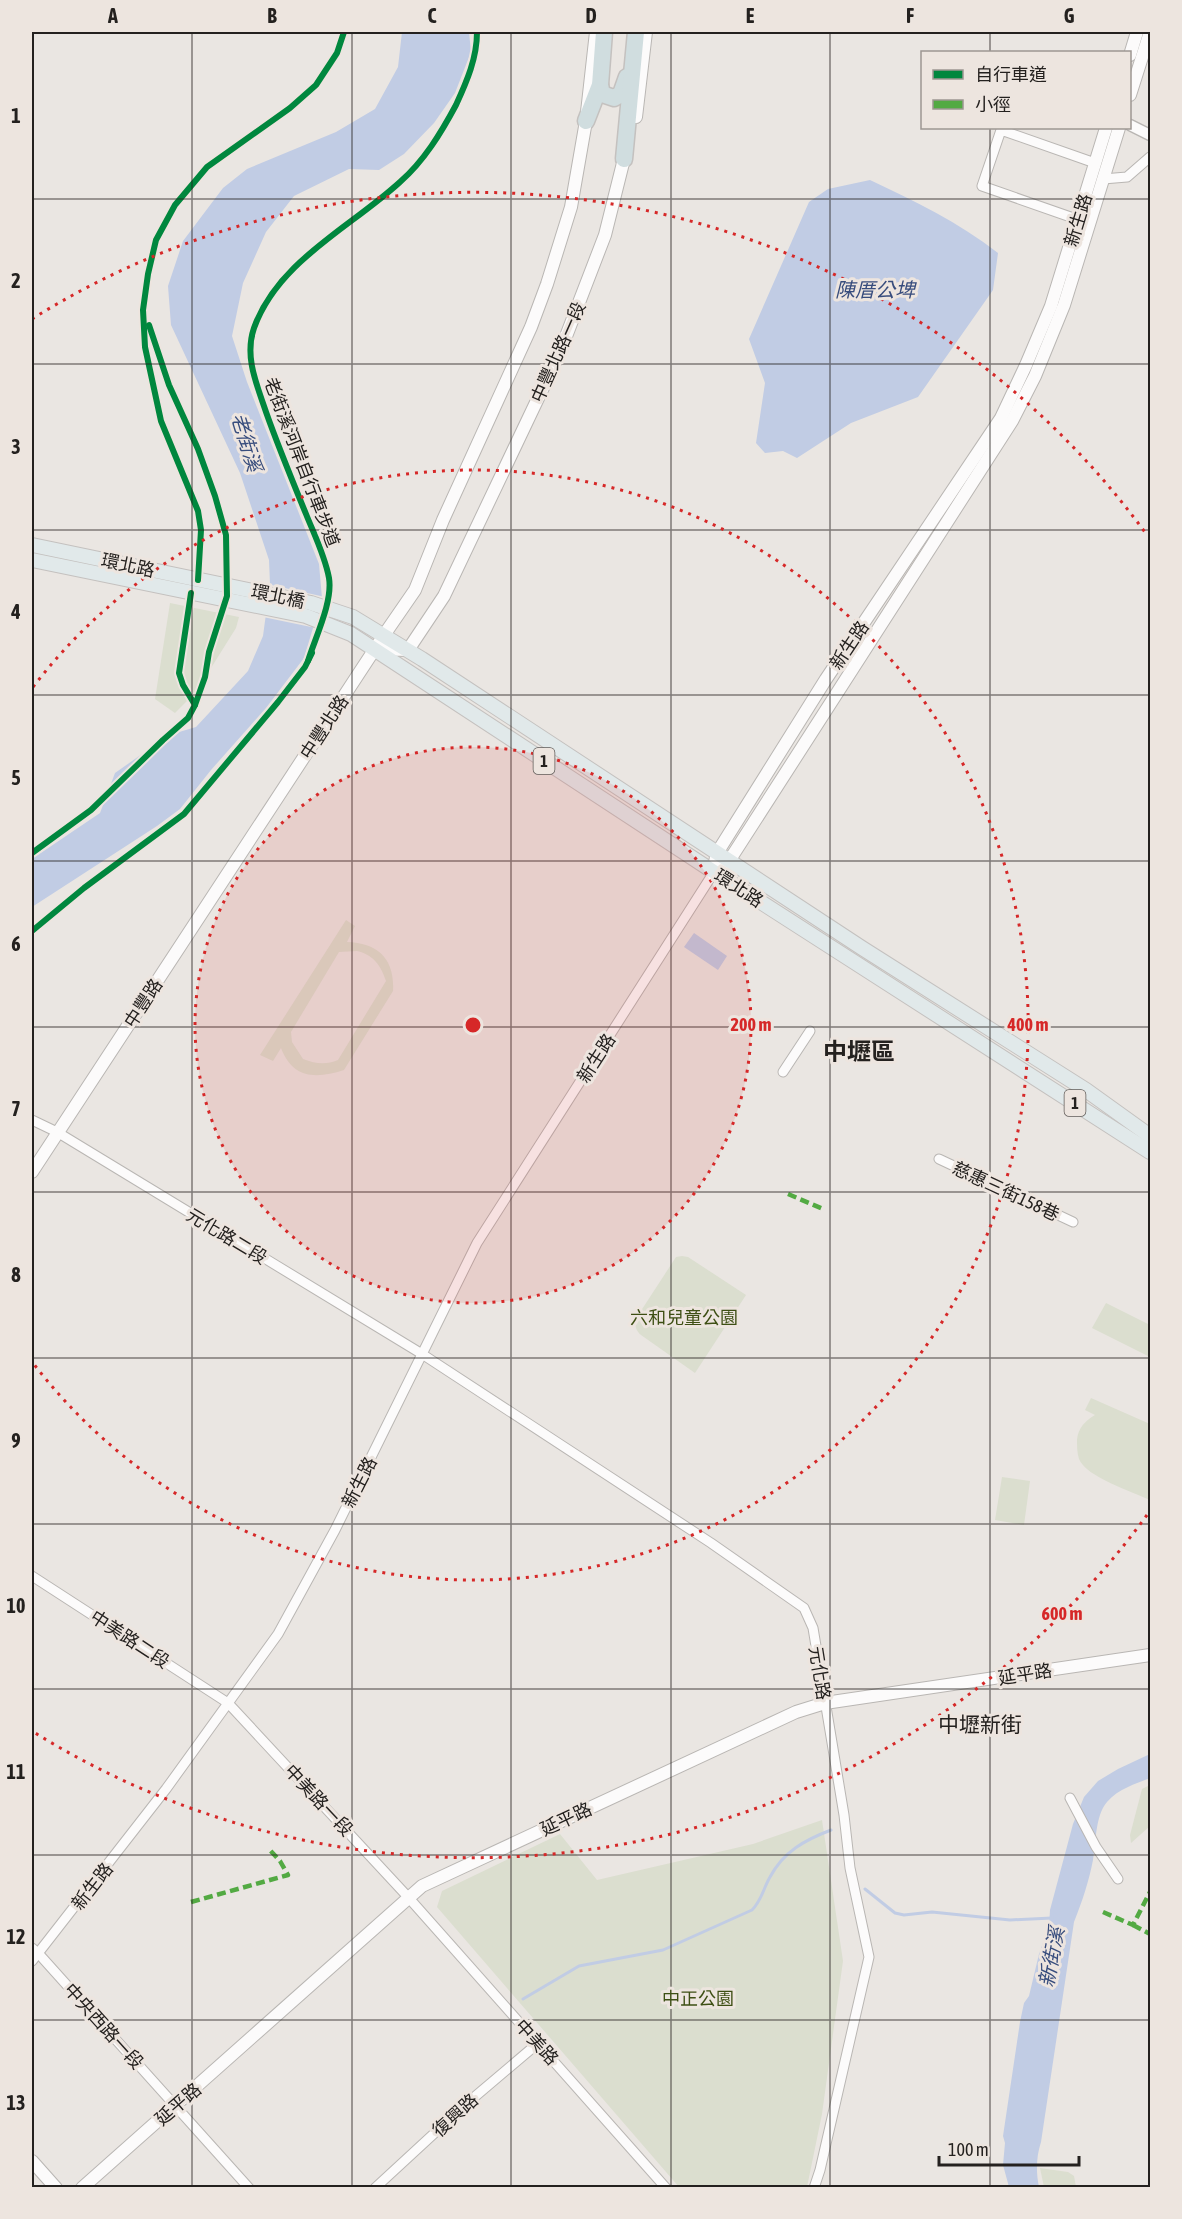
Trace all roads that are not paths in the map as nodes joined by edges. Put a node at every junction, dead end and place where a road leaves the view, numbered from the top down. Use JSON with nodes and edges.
{"nodes":[{"id":1,"x":596,"y":32,"type":"edge"},
{"id":2,"x":604,"y":32,"type":"edge"},
{"id":3,"x":636,"y":32,"type":"edge"},
{"id":4,"x":646,"y":32,"type":"edge"},
{"id":5,"x":1137,"y":32,"type":"edge"},
{"id":6,"x":1150,"y":32,"type":"edge"},
{"id":7,"x":1131,"y":52,"type":"edge"},
{"id":8,"x":600,"y":85,"type":"junction"},
{"id":9,"x":1131,"y":92,"type":"edge"},
{"id":10,"x":586,"y":121,"type":"junction"},
{"id":11,"x":1131,"y":126,"type":"edge"},
{"id":12,"x":1106,"y":129,"type":"edge"},
{"id":13,"x":1119,"y":129,"type":"edge"},
{"id":14,"x":1150,"y":135,"type":"edge"},
{"id":15,"x":1150,"y":157,"type":"edge"},
{"id":16,"x":624,"y":159,"type":"junction"},
{"id":17,"x":1095,"y":163,"type":"junction"},
{"id":18,"x":1103,"y":179,"type":"junction"},
{"id":19,"x":1084,"y":221,"type":"junction"},
{"id":20,"x":32,"y":545,"type":"edge"},
{"id":21,"x":32,"y":560,"type":"edge"},
{"id":22,"x":225,"y":585,"type":"joint"},
{"id":23,"x":224,"y":600,"type":"joint"},
{"id":24,"x":331,"y":608,"type":"joint"},
{"id":25,"x":327,"y":624,"type":"joint"},
{"id":26,"x":384,"y":635,"type":"junction"},
{"id":27,"x":374,"y":649,"type":"junction"},
{"id":28,"x":408,"y":650,"type":"junction"},
{"id":29,"x":254,"y":832,"type":"joint"},
{"id":30,"x":717,"y":853,"type":"junction"},
{"id":31,"x":729,"y":861,"type":"junction"},
{"id":32,"x":714,"y":872,"type":"junction"},
{"id":33,"x":862,"y":948,"type":"junction"},
{"id":34,"x":853,"y":961,"type":"junction"},
{"id":35,"x":810,"y":1031,"type":"dead end"},
{"id":36,"x":1008,"y":1041,"type":"junction"},
{"id":37,"x":999,"y":1055,"type":"junction"},
{"id":38,"x":783,"y":1072,"type":"dead end"},
{"id":39,"x":32,"y":1120,"type":"edge"},
{"id":40,"x":57,"y":1132,"type":"junction"},
{"id":41,"x":1150,"y":1136,"type":"edge"},
{"id":42,"x":1150,"y":1152,"type":"edge"},
{"id":43,"x":939,"y":1159,"type":"dead end"},
{"id":44,"x":32,"y":1172,"type":"edge"},
{"id":45,"x":1073,"y":1222,"type":"dead end"},
{"id":46,"x":422,"y":1354,"type":"junction"},
{"id":47,"x":32,"y":1576,"type":"edge"},
{"id":48,"x":1150,"y":1655,"type":"edge"},
{"id":49,"x":228,"y":1703,"type":"junction"},
{"id":50,"x":825,"y":1703,"type":"junction"},
{"id":51,"x":1070,"y":1798,"type":"dead end"},
{"id":52,"x":1118,"y":1879,"type":"dead end"},
{"id":53,"x":408,"y":1897,"type":"junction"},
{"id":54,"x":35,"y":1951,"type":"edge"},
{"id":55,"x":32,"y":1962,"type":"edge"},
{"id":56,"x":537,"y":2044,"type":"junction"},
{"id":57,"x":176,"y":2105,"type":"junction"},
{"id":58,"x":32,"y":2161,"type":"edge"},
{"id":59,"x":56,"y":2187,"type":"edge"},
{"id":60,"x":82,"y":2187,"type":"edge"},
{"id":61,"x":249,"y":2187,"type":"edge"},
{"id":62,"x":375,"y":2187,"type":"edge"},
{"id":63,"x":666,"y":2187,"type":"edge"},
{"id":64,"x":814,"y":2187,"type":"edge"}],
"edges":[{"from":1,"to":10,"type":"main road","name":"中豐北路一段"},
{"from":2,"to":8,"type":"highway"},
{"from":3,"to":8,"type":"highway"},
{"from":3,"to":16,"type":"highway"},
{"from":4,"to":16,"type":"main road","name":"中豐北路一段"},
{"from":5,"to":7,"type":"main road"},
{"from":6,"to":9,"type":"main road"},
{"from":8,"to":10,"type":"highway"},
{"from":10,"to":26,"type":"main road","name":"中豐北路一段"},
{"from":11,"to":14,"type":"street"},
{"from":12,"to":17,"type":"main road","name":"新生路"},
{"from":13,"to":18,"type":"main road","name":"新生路"},
{"from":15,"to":18,"type":"street"},
{"from":16,"to":28,"type":"main road","name":"中豐北路一段"},
{"from":17,"to":19,"type":"main road","name":"新生路"},
{"from":17,"to":19,"type":"street"},
{"from":18,"to":19,"type":"main road","name":"新生路"},
{"from":19,"to":30,"type":"main road","name":"新生路"},
{"from":19,"to":31,"type":"main road"},
{"from":20,"to":22,"type":"main road","name":"環北路","number":"1"},
{"from":21,"to":23,"type":"main road","name":"環北路","number":"1"},
{"from":22,"to":24,"type":"main road","name":"環北橋","number":"1"},
{"from":23,"to":25,"type":"main road","name":"環北橋","number":"1"},
{"from":24,"to":26,"type":"main road","name":"環北路","number":"1"},
{"from":25,"to":27,"type":"main road","name":"環北路","number":"1"},
{"from":26,"to":27,"type":"main road","name":"中豐北路一段"},
{"from":26,"to":28,"type":"main road","name":"環北路","number":"1"},
{"from":27,"to":28,"type":"main road"},
{"from":27,"to":29,"type":"main road","name":"中豐北路"},
{"from":27,"to":32,"type":"main road","name":"環北路","number":"1"},
{"from":28,"to":30,"type":"main road","name":"環北路","number":"1"},
{"from":29,"to":40,"type":"main road","name":"中豐路"},
{"from":30,"to":31,"type":"main road","name":"環北路","number":"1"},
{"from":30,"to":32,"type":"main road","name":"新生路"},
{"from":31,"to":32,"type":"main road"},
{"from":31,"to":33,"type":"main road","name":"環北路","number":"1"},
{"from":32,"to":34,"type":"main road","name":"環北路","number":"1"},
{"from":32,"to":46,"type":"street","name":"新生路"},
{"from":33,"to":34,"type":"street"},
{"from":33,"to":36,"type":"main road","name":"環北路","number":"1"},
{"from":34,"to":37,"type":"main road","name":"環北路","number":"1"},
{"from":35,"to":38,"type":"street"},
{"from":36,"to":37,"type":"street"},
{"from":36,"to":41,"type":"main road","name":"環北路","number":"1"},
{"from":37,"to":42,"type":"main road","name":"環北路","number":"1"},
{"from":39,"to":40,"type":"street","name":"元化路二段"},
{"from":40,"to":44,"type":"main road","name":"中豐路"},
{"from":40,"to":46,"type":"street","name":"元化路二段"},
{"from":43,"to":45,"type":"street","name":"慈惠三街158巷"},
{"from":46,"to":49,"type":"street","name":"新生路"},
{"from":46,"to":50,"type":"street","name":"元化路"},
{"from":47,"to":49,"type":"street","name":"中美路二段"},
{"from":48,"to":50,"type":"main road","name":"延平路"},
{"from":49,"to":53,"type":"street","name":"中美路一段"},
{"from":49,"to":54,"type":"street","name":"新生路"},
{"from":50,"to":53,"type":"main road","name":"延平路"},
{"from":50,"to":64,"type":"street","name":"元化路"},
{"from":51,"to":52,"type":"street"},
{"from":53,"to":56,"type":"street","name":"中美路"},
{"from":53,"to":57,"type":"main road","name":"延平路"},
{"from":54,"to":55,"type":"street","name":"新生路"},
{"from":54,"to":57,"type":"street","name":"中央西路一段"},
{"from":56,"to":62,"type":"street","name":"復興路"},
{"from":56,"to":63,"type":"street","name":"中美路"},
{"from":57,"to":60,"type":"main road","name":"延平路"},
{"from":57,"to":61,"type":"street","name":"中央西路一段"},
{"from":58,"to":59,"type":"main road"}]}
